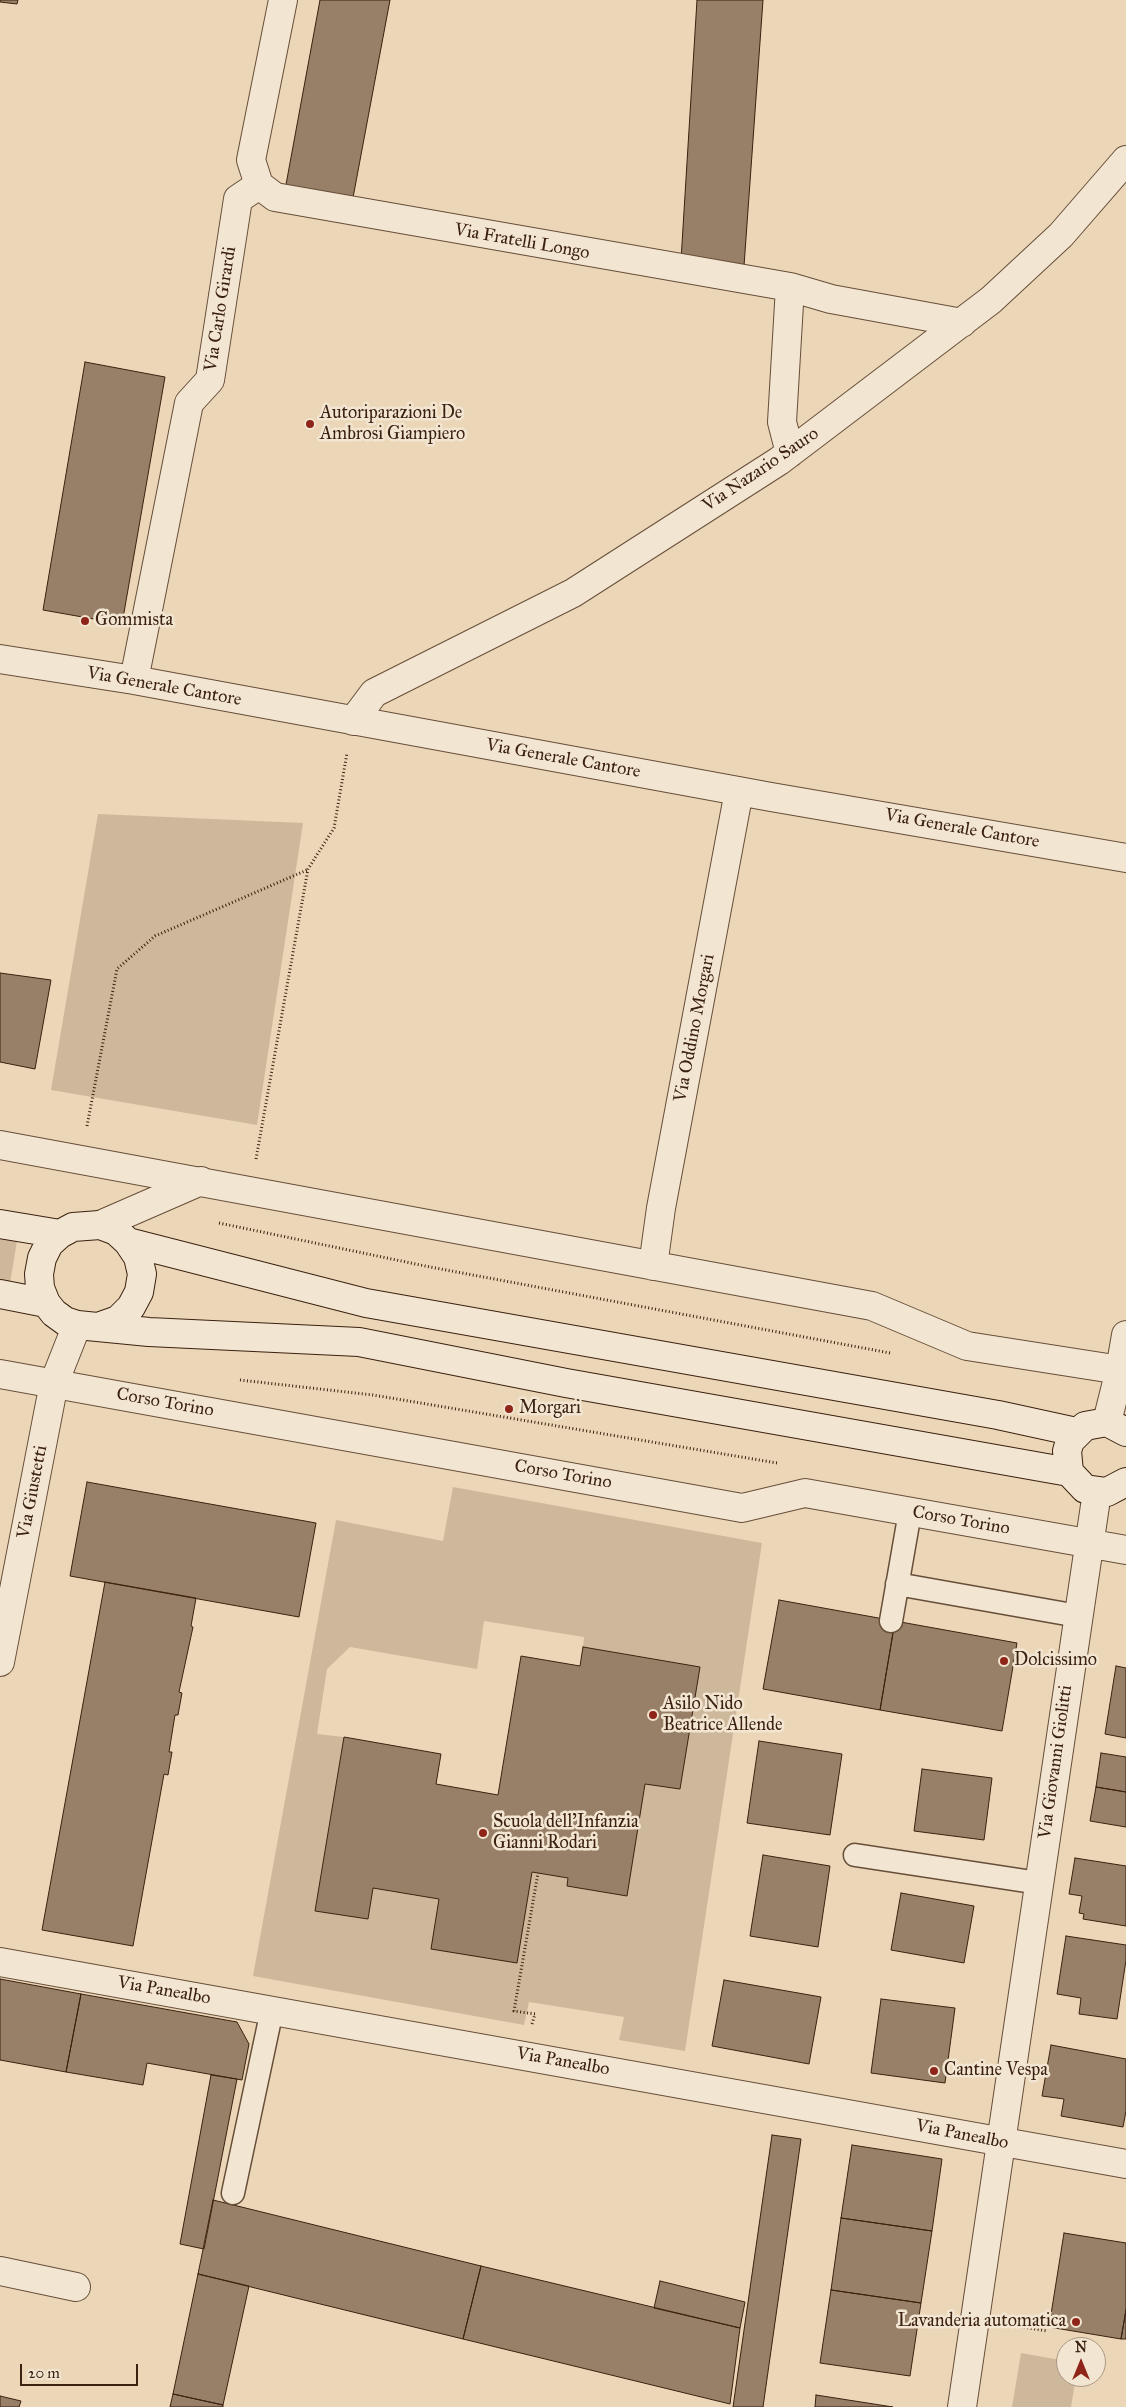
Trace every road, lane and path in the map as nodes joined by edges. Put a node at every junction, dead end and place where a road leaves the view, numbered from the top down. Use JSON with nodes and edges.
{"nodes":[{"id":1,"x":283,"y":0,"type":"edge"},
{"id":2,"x":1126,"y":160,"type":"edge"},
{"id":3,"x":259,"y":185,"type":"junction"},
{"id":4,"x":790,"y":287,"type":"junction"},
{"id":5,"x":962,"y":323,"type":"junction"},
{"id":6,"x":790,"y":453,"type":"junction"},
{"id":7,"x":0,"y":659,"type":"edge"},
{"id":8,"x":134,"y":680,"type":"junction"},
{"id":9,"x":353,"y":720,"type":"junction"},
{"id":10,"x":739,"y":791,"type":"junction"},
{"id":11,"x":1126,"y":858,"type":"edge"},
{"id":12,"x":308,"y":869,"type":"junction"},
{"id":13,"x":0,"y":1145,"type":"edge"},
{"id":14,"x":81,"y":1159,"type":"junction"},
{"id":15,"x":201,"y":1181,"type":"junction"},
{"id":16,"x":250,"y":1190,"type":"junction"},
{"id":17,"x":0,"y":1224,"type":"edge"},
{"id":18,"x":219,"y":1224,"type":"dead end"},
{"id":19,"x":100,"y":1225,"type":"junction"},
{"id":20,"x":60,"y":1234,"type":"junction"},
{"id":21,"x":128,"y":1242,"type":"junction"},
{"id":22,"x":653,"y":1266,"type":"junction"},
{"id":23,"x":0,"y":1294,"type":"edge"},
{"id":24,"x":46,"y":1303,"type":"junction"},
{"id":25,"x":89,"y":1326,"type":"junction"},
{"id":26,"x":1126,"y":1335,"type":"edge"},
{"id":27,"x":899,"y":1355,"type":"dead end"},
{"id":28,"x":1123,"y":1371,"type":"edge"},
{"id":29,"x":0,"y":1374,"type":"edge"},
{"id":30,"x":234,"y":1380,"type":"dead end"},
{"id":31,"x":54,"y":1383,"type":"junction"},
{"id":32,"x":1116,"y":1427,"type":"edge"},
{"id":33,"x":1076,"y":1432,"type":"junction"},
{"id":34,"x":780,"y":1464,"type":"dead end"},
{"id":35,"x":1069,"y":1472,"type":"junction"},
{"id":36,"x":1126,"y":1482,"type":"edge"},
{"id":37,"x":1097,"y":1492,"type":"junction"},
{"id":38,"x":910,"y":1512,"type":"junction"},
{"id":39,"x":1089,"y":1543,"type":"junction"},
{"id":40,"x":1126,"y":1550,"type":"edge"},
{"id":41,"x":898,"y":1584,"type":"junction"},
{"id":42,"x":1078,"y":1616,"type":"junction"},
{"id":43,"x":891,"y":1620,"type":"dead end"},
{"id":44,"x":0,"y":1662,"type":"edge"},
{"id":45,"x":855,"y":1855,"type":"dead end"},
{"id":46,"x":538,"y":1873,"type":"dead end"},
{"id":47,"x":1039,"y":1883,"type":"junction"},
{"id":48,"x":0,"y":1962,"type":"edge"},
{"id":49,"x":272,"y":2010,"type":"junction"},
{"id":50,"x":531,"y":2029,"type":"dead end"},
{"id":51,"x":1001,"y":2143,"type":"junction"},
{"id":52,"x":1126,"y":2164,"type":"edge"},
{"id":53,"x":233,"y":2193,"type":"dead end"},
{"id":54,"x":0,"y":2271,"type":"edge"},
{"id":55,"x":76,"y":2287,"type":"dead end"},
{"id":56,"x":1012,"y":2315,"type":"dead end"},
{"id":57,"x":1010,"y":2325,"type":"junction"},
{"id":58,"x":1048,"y":2331,"type":"dead end"},
{"id":59,"x":1009,"y":2333,"type":"dead end"},
{"id":60,"x":962,"y":2407,"type":"edge"}],
"edges":[{"from":1,"to":3,"type":"street"},
{"from":2,"to":5,"type":"street","name":"Via Nazario Sauro"},
{"from":3,"to":4,"type":"street","name":"Via Fratelli Longo"},
{"from":3,"to":8,"type":"street","name":"Via Carlo Girardi"},
{"from":4,"to":5,"type":"street","name":"Via Fratelli Longo"},
{"from":4,"to":6,"type":"street"},
{"from":5,"to":6,"type":"street","name":"Via Nazario Sauro"},
{"from":6,"to":9,"type":"street","name":"Via Nazario Sauro"},
{"from":7,"to":8,"type":"street","name":"Via Generale Cantore"},
{"from":8,"to":9,"type":"street","name":"Via Generale Cantore"},
{"from":9,"to":10,"type":"street","name":"Via Generale Cantore"},
{"from":9,"to":12,"type":"path"},
{"from":10,"to":11,"type":"street","name":"Via Generale Cantore"},
{"from":10,"to":22,"type":"street","name":"Via Oddino Morgari"},
{"from":12,"to":14,"type":"path"},
{"from":12,"to":16,"type":"path"},
{"from":13,"to":14,"type":"street"},
{"from":14,"to":15,"type":"street"},
{"from":15,"to":16,"type":"street"},
{"from":15,"to":19,"type":"street"},
{"from":16,"to":22,"type":"street"},
{"from":17,"to":20,"type":"street"},
{"from":18,"to":27,"type":"path"},
{"from":19,"to":20,"type":"street"},
{"from":19,"to":21,"type":"street"},
{"from":20,"to":24,"type":"street"},
{"from":21,"to":25,"type":"street"},
{"from":21,"to":33,"type":"street"},
{"from":22,"to":28,"type":"street"},
{"from":23,"to":24,"type":"street"},
{"from":24,"to":25,"type":"street"},
{"from":25,"to":31,"type":"street","name":"Via Giustetti"},
{"from":25,"to":35,"type":"street"},
{"from":26,"to":28,"type":"street"},
{"from":28,"to":32,"type":"street"},
{"from":29,"to":31,"type":"street","name":"Corso Torino"},
{"from":30,"to":34,"type":"path"},
{"from":31,"to":38,"type":"street","name":"Corso Torino"},
{"from":31,"to":44,"type":"street","name":"Via Giustetti"},
{"from":32,"to":33,"type":"street"},
{"from":33,"to":35,"type":"street"},
{"from":35,"to":37,"type":"street"},
{"from":36,"to":37,"type":"street"},
{"from":37,"to":39,"type":"street","name":"Via Giovanni Giolitti"},
{"from":38,"to":39,"type":"street","name":"Corso Torino"},
{"from":38,"to":41,"type":"lane"},
{"from":39,"to":40,"type":"street","name":"Corso Torino"},
{"from":39,"to":42,"type":"street","name":"Via Giovanni Giolitti"},
{"from":41,"to":42,"type":"lane"},
{"from":41,"to":43,"type":"lane"},
{"from":42,"to":47,"type":"street","name":"Via Giovanni Giolitti"},
{"from":45,"to":47,"type":"lane"},
{"from":46,"to":50,"type":"path"},
{"from":47,"to":51,"type":"street","name":"Via Giovanni Giolitti"},
{"from":48,"to":49,"type":"street","name":"Via Panealbo"},
{"from":49,"to":51,"type":"street","name":"Via Panealbo"},
{"from":49,"to":53,"type":"lane"},
{"from":51,"to":52,"type":"street","name":"Via Panealbo"},
{"from":51,"to":60,"type":"street","name":"Via Giovanni Giolitti"},
{"from":54,"to":55,"type":"street"},
{"from":56,"to":57,"type":"path"},
{"from":57,"to":58,"type":"path"},
{"from":57,"to":59,"type":"path"}]}
